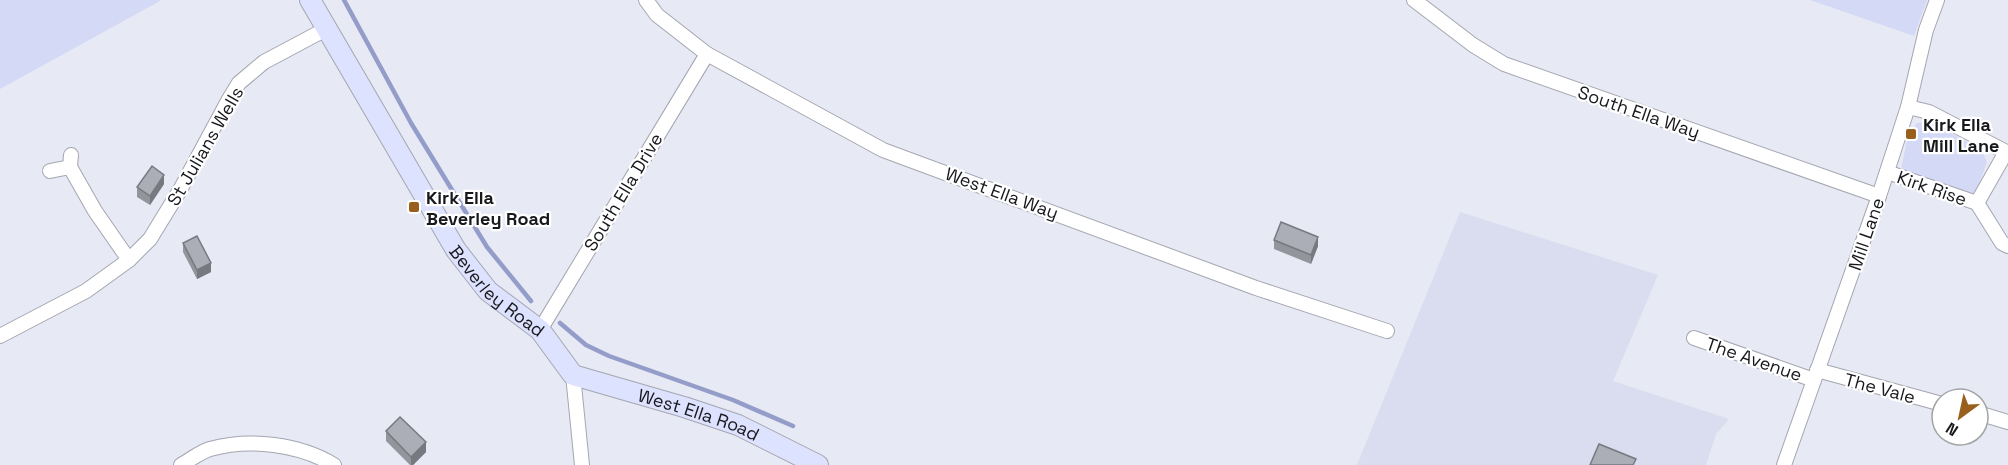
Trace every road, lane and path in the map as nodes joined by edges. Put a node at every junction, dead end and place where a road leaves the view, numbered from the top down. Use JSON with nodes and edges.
{"nodes":[{"id":1,"x":309,"y":0,"type":"edge"},
{"id":2,"x":646,"y":0,"type":"edge"},
{"id":3,"x":1414,"y":0,"type":"edge"},
{"id":4,"x":1937,"y":0,"type":"edge"},
{"id":5,"x":326,"y":29,"type":"junction"},
{"id":6,"x":707,"y":54,"type":"junction"},
{"id":7,"x":1908,"y":107,"type":"junction"},
{"id":8,"x":2007,"y":152,"type":"edge"},
{"id":9,"x":50,"y":171,"type":"dead end"},
{"id":10,"x":1887,"y":172,"type":"junction"},
{"id":11,"x":1879,"y":196,"type":"junction"},
{"id":12,"x":1977,"y":203,"type":"junction"},
{"id":13,"x":2008,"y":246,"type":"edge"},
{"id":14,"x":129,"y":260,"type":"junction"},
{"id":15,"x":540,"y":330,"type":"junction"},
{"id":16,"x":1387,"y":331,"type":"dead end"},
{"id":17,"x":0,"y":336,"type":"edge"},
{"id":18,"x":1694,"y":338,"type":"dead end"},
{"id":19,"x":573,"y":375,"type":"junction"},
{"id":20,"x":1816,"y":375,"type":"junction"},
{"id":21,"x":1930,"y":401,"type":"edge"},
{"id":22,"x":1990,"y":417,"type":"edge"},
{"id":23,"x":2008,"y":422,"type":"edge"},
{"id":24,"x":181,"y":465,"type":"edge"},
{"id":25,"x":334,"y":465,"type":"edge"},
{"id":26,"x":582,"y":465,"type":"edge"},
{"id":27,"x":818,"y":465,"type":"edge"},
{"id":28,"x":1784,"y":465,"type":"edge"}],
"edges":[{"from":1,"to":5,"type":"street","name":"Beverley Road"},
{"from":2,"to":6,"type":"street","name":"West Ella Way"},
{"from":3,"to":11,"type":"street","name":"South Ella Way"},
{"from":4,"to":7,"type":"street","name":"Mill Lane"},
{"from":5,"to":14,"type":"street","name":"St Julians Wells"},
{"from":5,"to":15,"type":"street","name":"Beverley Road"},
{"from":6,"to":15,"type":"street","name":"South Ella Drive"},
{"from":6,"to":16,"type":"street","name":"West Ella Way"},
{"from":7,"to":8,"type":"street","name":"Kirk Rise"},
{"from":7,"to":10,"type":"street","name":"Mill Lane"},
{"from":8,"to":12,"type":"street","name":"Kirk Rise"},
{"from":9,"to":14,"type":"street"},
{"from":10,"to":11,"type":"street","name":"Mill Lane"},
{"from":10,"to":12,"type":"street","name":"Kirk Rise"},
{"from":11,"to":20,"type":"street","name":"Mill Lane"},
{"from":12,"to":13,"type":"street","name":"Kirk Rise"},
{"from":14,"to":17,"type":"street","name":"St Julians Wells"},
{"from":15,"to":19,"type":"street","name":"Beverley Road"},
{"from":18,"to":20,"type":"street","name":"The Avenue"},
{"from":19,"to":26,"type":"street"},
{"from":19,"to":27,"type":"street","name":"West Ella Road"},
{"from":20,"to":21,"type":"street","name":"The Vale"},
{"from":20,"to":28,"type":"street","name":"Mill Lane"},
{"from":22,"to":23,"type":"street"},
{"from":24,"to":25,"type":"street"}]}
